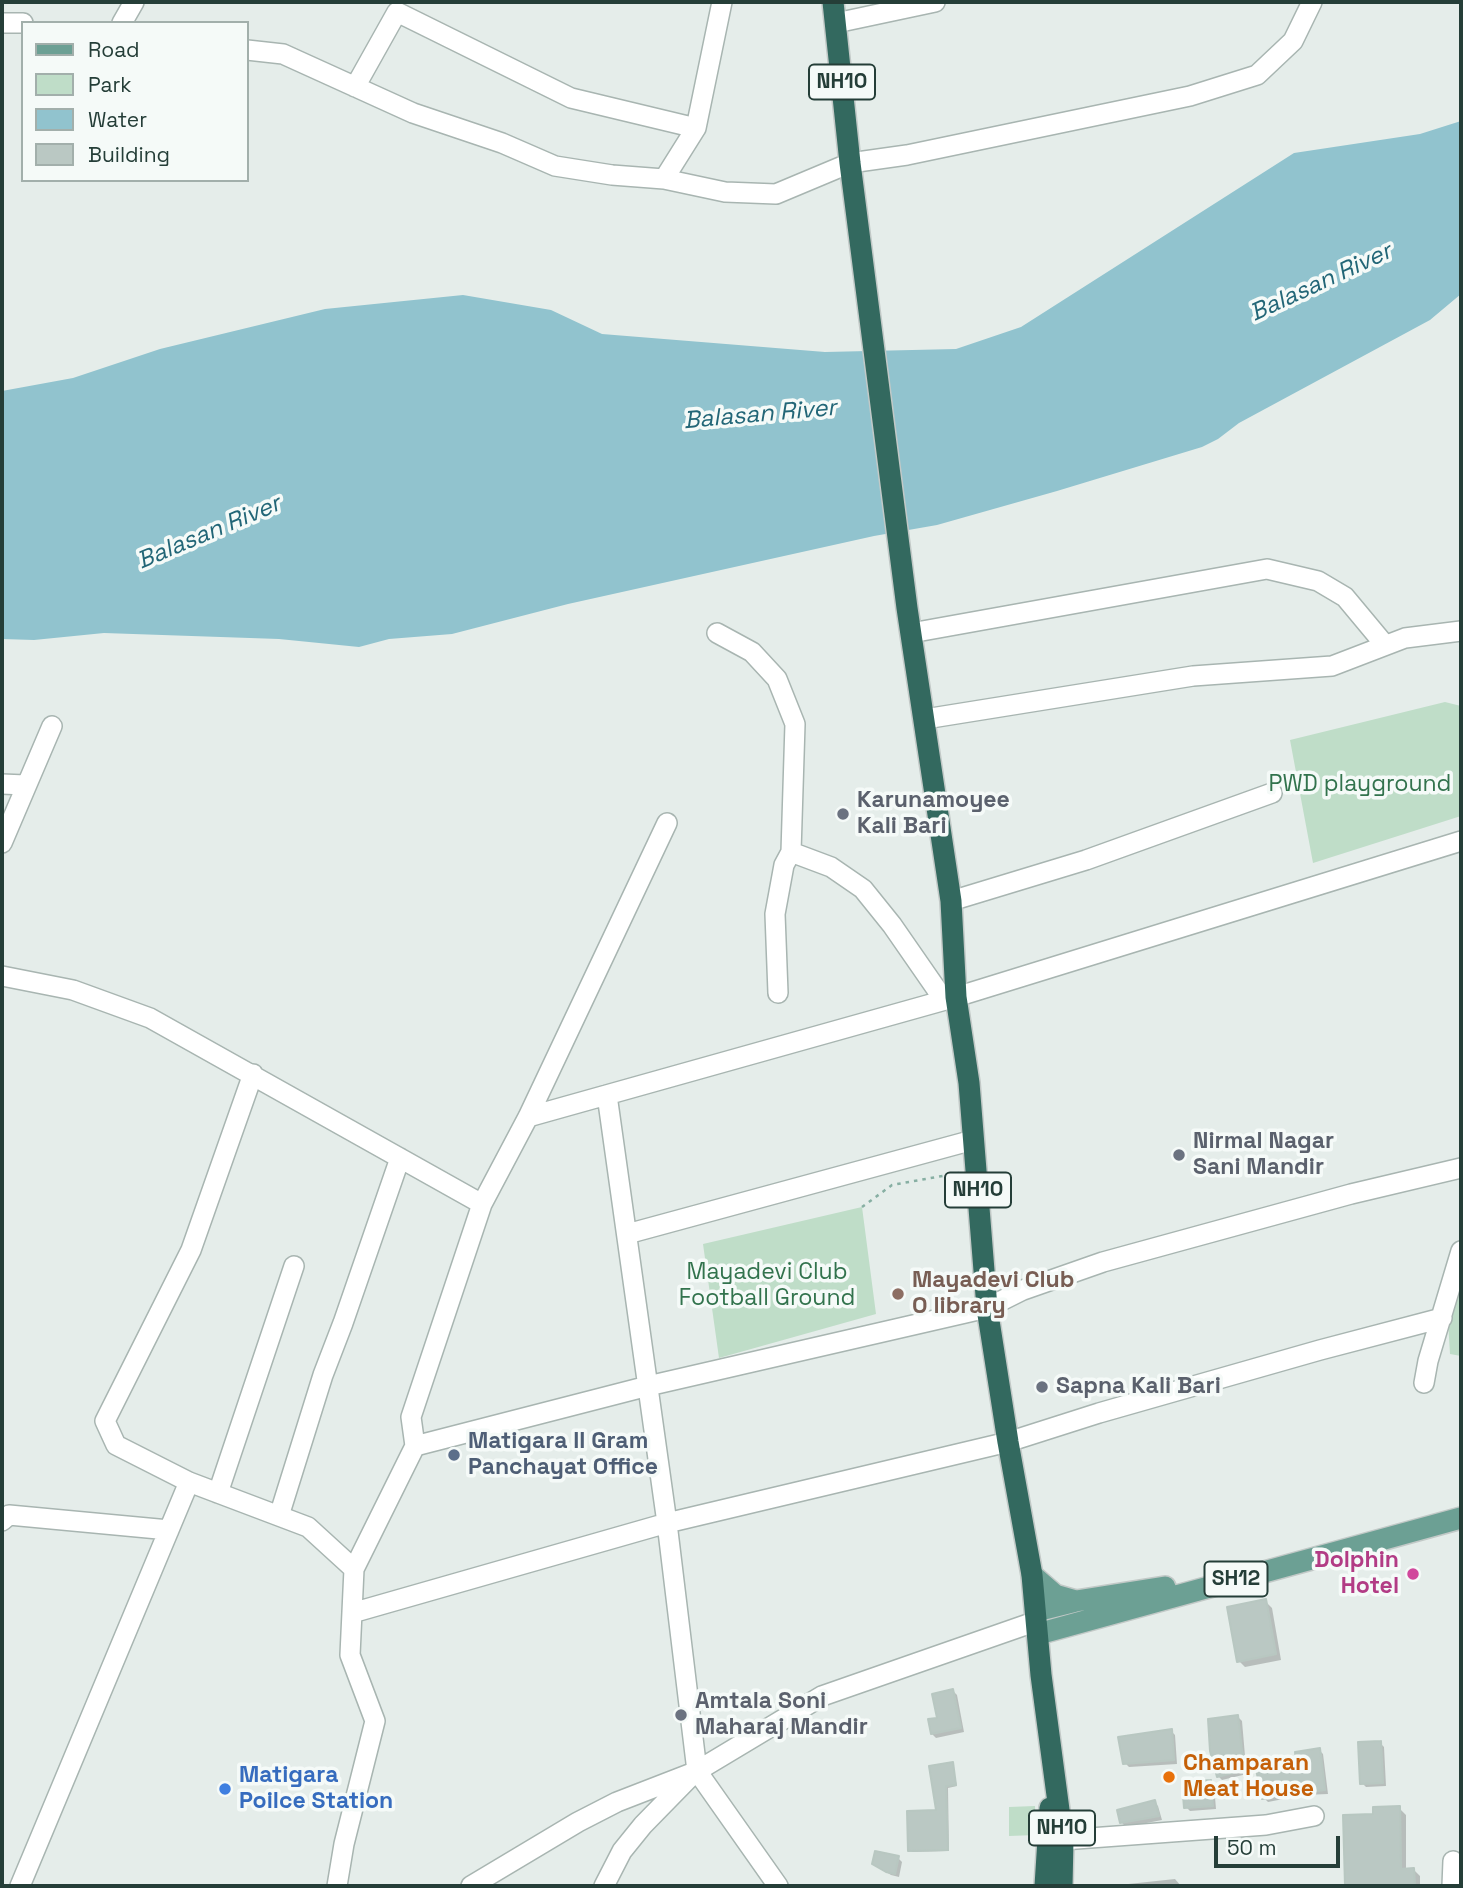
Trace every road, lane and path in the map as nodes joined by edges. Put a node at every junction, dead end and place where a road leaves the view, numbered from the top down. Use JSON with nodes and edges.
{"nodes":[{"id":1,"x":134,"y":2,"type":"edge"},
{"id":2,"x":722,"y":2,"type":"edge"},
{"id":3,"x":935,"y":2,"type":"edge"},
{"id":4,"x":1312,"y":2,"type":"edge"},
{"id":5,"x":834,"y":12,"type":"edge"},
{"id":6,"x":123,"y":21,"type":"edge"},
{"id":7,"x":2,"y":23,"type":"edge"},
{"id":8,"x":21,"y":23,"type":"edge"},
{"id":9,"x":248,"y":50,"type":"edge"},
{"id":10,"x":355,"y":87,"type":"junction"},
{"id":11,"x":696,"y":128,"type":"junction"},
{"id":12,"x":850,"y":163,"type":"junction"},
{"id":13,"x":664,"y":179,"type":"junction"},
{"id":14,"x":1461,"y":631,"type":"edge"},
{"id":15,"x":911,"y":633,"type":"junction"},
{"id":16,"x":717,"y":634,"type":"dead end"},
{"id":17,"x":1385,"y":645,"type":"junction"},
{"id":18,"x":925,"y":719,"type":"junction"},
{"id":19,"x":52,"y":726,"type":"dead end"},
{"id":20,"x":2,"y":784,"type":"edge"},
{"id":21,"x":25,"y":785,"type":"junction"},
{"id":22,"x":1272,"y":793,"type":"dead end"},
{"id":23,"x":667,"y":822,"type":"dead end"},
{"id":24,"x":1461,"y":841,"type":"edge"},
{"id":25,"x":2,"y":843,"type":"edge"},
{"id":26,"x":791,"y":852,"type":"junction"},
{"id":27,"x":951,"y":901,"type":"junction"},
{"id":28,"x":2,"y":976,"type":"edge"},
{"id":29,"x":778,"y":993,"type":"dead end"},
{"id":30,"x":950,"y":999,"type":"junction"},
{"id":31,"x":253,"y":1074,"type":"junction"},
{"id":32,"x":607,"y":1095,"type":"junction"},
{"id":33,"x":528,"y":1117,"type":"junction"},
{"id":34,"x":973,"y":1140,"type":"junction"},
{"id":35,"x":400,"y":1158,"type":"junction"},
{"id":36,"x":1461,"y":1168,"type":"edge"},
{"id":37,"x":976,"y":1170,"type":"junction"},
{"id":38,"x":482,"y":1204,"type":"junction"},
{"id":39,"x":862,"y":1207,"type":"dead end"},
{"id":40,"x":626,"y":1234,"type":"junction"},
{"id":41,"x":1461,"y":1251,"type":"edge"},
{"id":42,"x":294,"y":1266,"type":"dead end"},
{"id":43,"x":987,"y":1308,"type":"junction"},
{"id":44,"x":1442,"y":1318,"type":"junction"},
{"id":45,"x":1424,"y":1383,"type":"dead end"},
{"id":46,"x":648,"y":1386,"type":"junction"},
{"id":47,"x":1008,"y":1443,"type":"junction"},
{"id":48,"x":415,"y":1446,"type":"junction"},
{"id":49,"x":189,"y":1482,"type":"junction"},
{"id":50,"x":218,"y":1493,"type":"junction"},
{"id":51,"x":279,"y":1516,"type":"junction"},
{"id":52,"x":1461,"y":1518,"type":"edge"},
{"id":53,"x":2,"y":1521,"type":"edge"},
{"id":54,"x":667,"y":1523,"type":"junction"},
{"id":55,"x":169,"y":1530,"type":"junction"},
{"id":56,"x":354,"y":1569,"type":"junction"},
{"id":57,"x":1259,"y":1573,"type":"junction"},
{"id":58,"x":1032,"y":1575,"type":"junction"},
{"id":59,"x":1076,"y":1601,"type":"junction"},
{"id":60,"x":352,"y":1613,"type":"junction"},
{"id":61,"x":1037,"y":1622,"type":"junction"},
{"id":62,"x":696,"y":1771,"type":"junction"},
{"id":63,"x":1054,"y":1771,"type":"junction"},
{"id":64,"x":1314,"y":1816,"type":"dead end"},
{"id":65,"x":1063,"y":1840,"type":"junction"},
{"id":66,"x":1453,"y":1861,"type":"dead end"},
{"id":67,"x":20,"y":1886,"type":"edge"},
{"id":68,"x":337,"y":1886,"type":"edge"},
{"id":69,"x":471,"y":1886,"type":"edge"},
{"id":70,"x":604,"y":1886,"type":"edge"},
{"id":71,"x":778,"y":1886,"type":"edge"},
{"id":72,"x":1045,"y":1886,"type":"edge"},
{"id":73,"x":1062,"y":1886,"type":"edge"},
{"id":74,"x":1451,"y":1886,"type":"edge"}],
"edges":[{"from":1,"to":6,"type":"street"},
{"from":2,"to":11,"type":"street"},
{"from":3,"to":5,"type":"street"},
{"from":4,"to":12,"type":"street"},
{"from":5,"to":12,"type":"highway","number":"NH10"},
{"from":7,"to":8,"type":"street"},
{"from":9,"to":10,"type":"street"},
{"from":10,"to":11,"type":"street"},
{"from":10,"to":13,"type":"street"},
{"from":11,"to":13,"type":"street"},
{"from":12,"to":13,"type":"street"},
{"from":12,"to":15,"type":"highway","number":"NH10"},
{"from":14,"to":17,"type":"street"},
{"from":15,"to":17,"type":"street"},
{"from":15,"to":18,"type":"highway","number":"NH10"},
{"from":16,"to":26,"type":"street"},
{"from":17,"to":18,"type":"street"},
{"from":18,"to":27,"type":"highway","number":"NH10"},
{"from":19,"to":21,"type":"street"},
{"from":20,"to":21,"type":"street"},
{"from":21,"to":25,"type":"street"},
{"from":22,"to":27,"type":"street"},
{"from":23,"to":33,"type":"street"},
{"from":24,"to":30,"type":"street"},
{"from":26,"to":29,"type":"street"},
{"from":26,"to":30,"type":"street"},
{"from":27,"to":30,"type":"highway","number":"NH10"},
{"from":28,"to":31,"type":"street"},
{"from":30,"to":32,"type":"street"},
{"from":30,"to":34,"type":"highway","number":"NH10"},
{"from":31,"to":35,"type":"street"},
{"from":31,"to":49,"type":"street"},
{"from":32,"to":33,"type":"street"},
{"from":32,"to":40,"type":"street"},
{"from":33,"to":38,"type":"street"},
{"from":34,"to":37,"type":"highway","number":"NH10"},
{"from":34,"to":40,"type":"street"},
{"from":35,"to":38,"type":"street"},
{"from":35,"to":51,"type":"street"},
{"from":36,"to":43,"type":"street"},
{"from":37,"to":39,"type":"path"},
{"from":37,"to":43,"type":"highway","number":"NH10"},
{"from":38,"to":48,"type":"street"},
{"from":40,"to":46,"type":"street"},
{"from":41,"to":44,"type":"street"},
{"from":42,"to":50,"type":"street"},
{"from":43,"to":46,"type":"street"},
{"from":43,"to":47,"type":"highway","number":"NH10"},
{"from":44,"to":45,"type":"street"},
{"from":44,"to":47,"type":"street"},
{"from":46,"to":48,"type":"street"},
{"from":46,"to":54,"type":"street"},
{"from":47,"to":54,"type":"street"},
{"from":47,"to":58,"type":"highway","number":"NH10"},
{"from":48,"to":56,"type":"street"},
{"from":49,"to":50,"type":"street"},
{"from":49,"to":55,"type":"street"},
{"from":50,"to":51,"type":"street"},
{"from":51,"to":56,"type":"street"},
{"from":52,"to":57,"type":"main road","number":"SH12"},
{"from":53,"to":55,"type":"street"},
{"from":54,"to":60,"type":"street"},
{"from":54,"to":62,"type":"street"},
{"from":55,"to":67,"type":"street"},
{"from":56,"to":60,"type":"street"},
{"from":57,"to":59,"type":"main road","number":"SH12"},
{"from":57,"to":61,"type":"main road","number":"SH12"},
{"from":58,"to":59,"type":"main road"},
{"from":58,"to":61,"type":"highway","number":"NH10"},
{"from":59,"to":61,"type":"main road","number":"SH12"},
{"from":60,"to":68,"type":"street"},
{"from":61,"to":62,"type":"street"},
{"from":61,"to":63,"type":"highway","number":"NH10"},
{"from":62,"to":69,"type":"street"},
{"from":62,"to":70,"type":"street"},
{"from":62,"to":71,"type":"street"},
{"from":63,"to":65,"type":"highway","number":"NH10"},
{"from":63,"to":72,"type":"highway"},
{"from":64,"to":65,"type":"street"},
{"from":65,"to":73,"type":"highway","number":"NH10"},
{"from":66,"to":74,"type":"street"}]}
